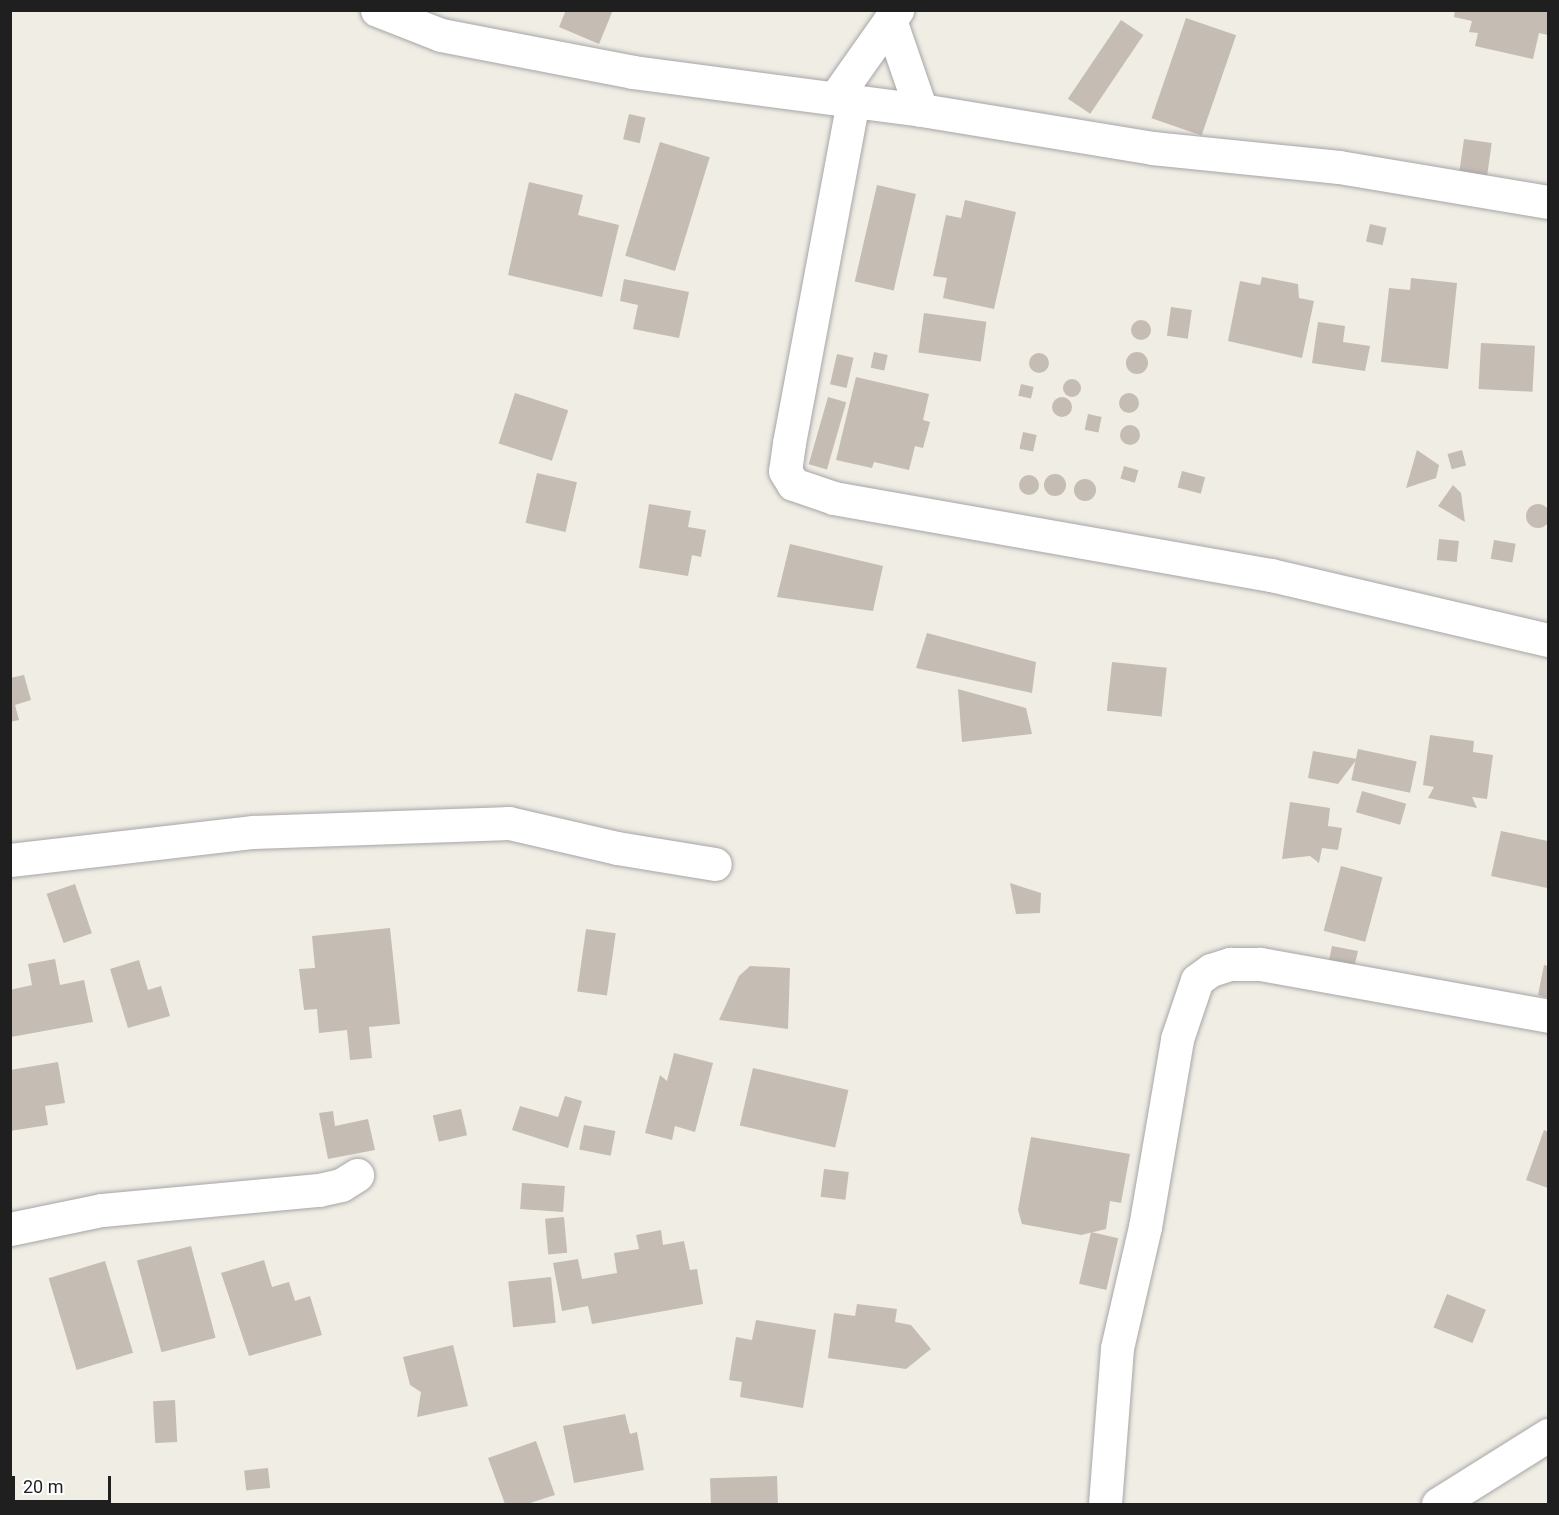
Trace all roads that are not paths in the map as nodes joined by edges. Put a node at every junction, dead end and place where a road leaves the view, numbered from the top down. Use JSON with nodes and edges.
{"nodes":[{"id":1,"x":377,"y":10,"type":"edge"},
{"id":2,"x":894,"y":15,"type":"edge"},
{"id":3,"x":844,"y":100,"type":"junction"},
{"id":4,"x":921,"y":110,"type":"junction"},
{"id":5,"x":1548,"y":202,"type":"edge"},
{"id":6,"x":1548,"y":640,"type":"edge"},
{"id":7,"x":10,"y":860,"type":"edge"},
{"id":8,"x":715,"y":864,"type":"dead end"},
{"id":9,"x":1548,"y":1016,"type":"edge"},
{"id":10,"x":357,"y":1175,"type":"dead end"},
{"id":11,"x":10,"y":1229,"type":"edge"},
{"id":12,"x":1548,"y":1435,"type":"edge"},
{"id":13,"x":1105,"y":1504,"type":"edge"},
{"id":14,"x":1438,"y":1504,"type":"edge"}],
"edges":[{"from":1,"to":3,"type":"street"},
{"from":2,"to":3,"type":"street"},
{"from":2,"to":4,"type":"street"},
{"from":3,"to":4,"type":"street"},
{"from":3,"to":6,"type":"street"},
{"from":4,"to":5,"type":"street"},
{"from":7,"to":8,"type":"street"},
{"from":9,"to":13,"type":"street"},
{"from":10,"to":11,"type":"street"},
{"from":12,"to":14,"type":"street"}]}
